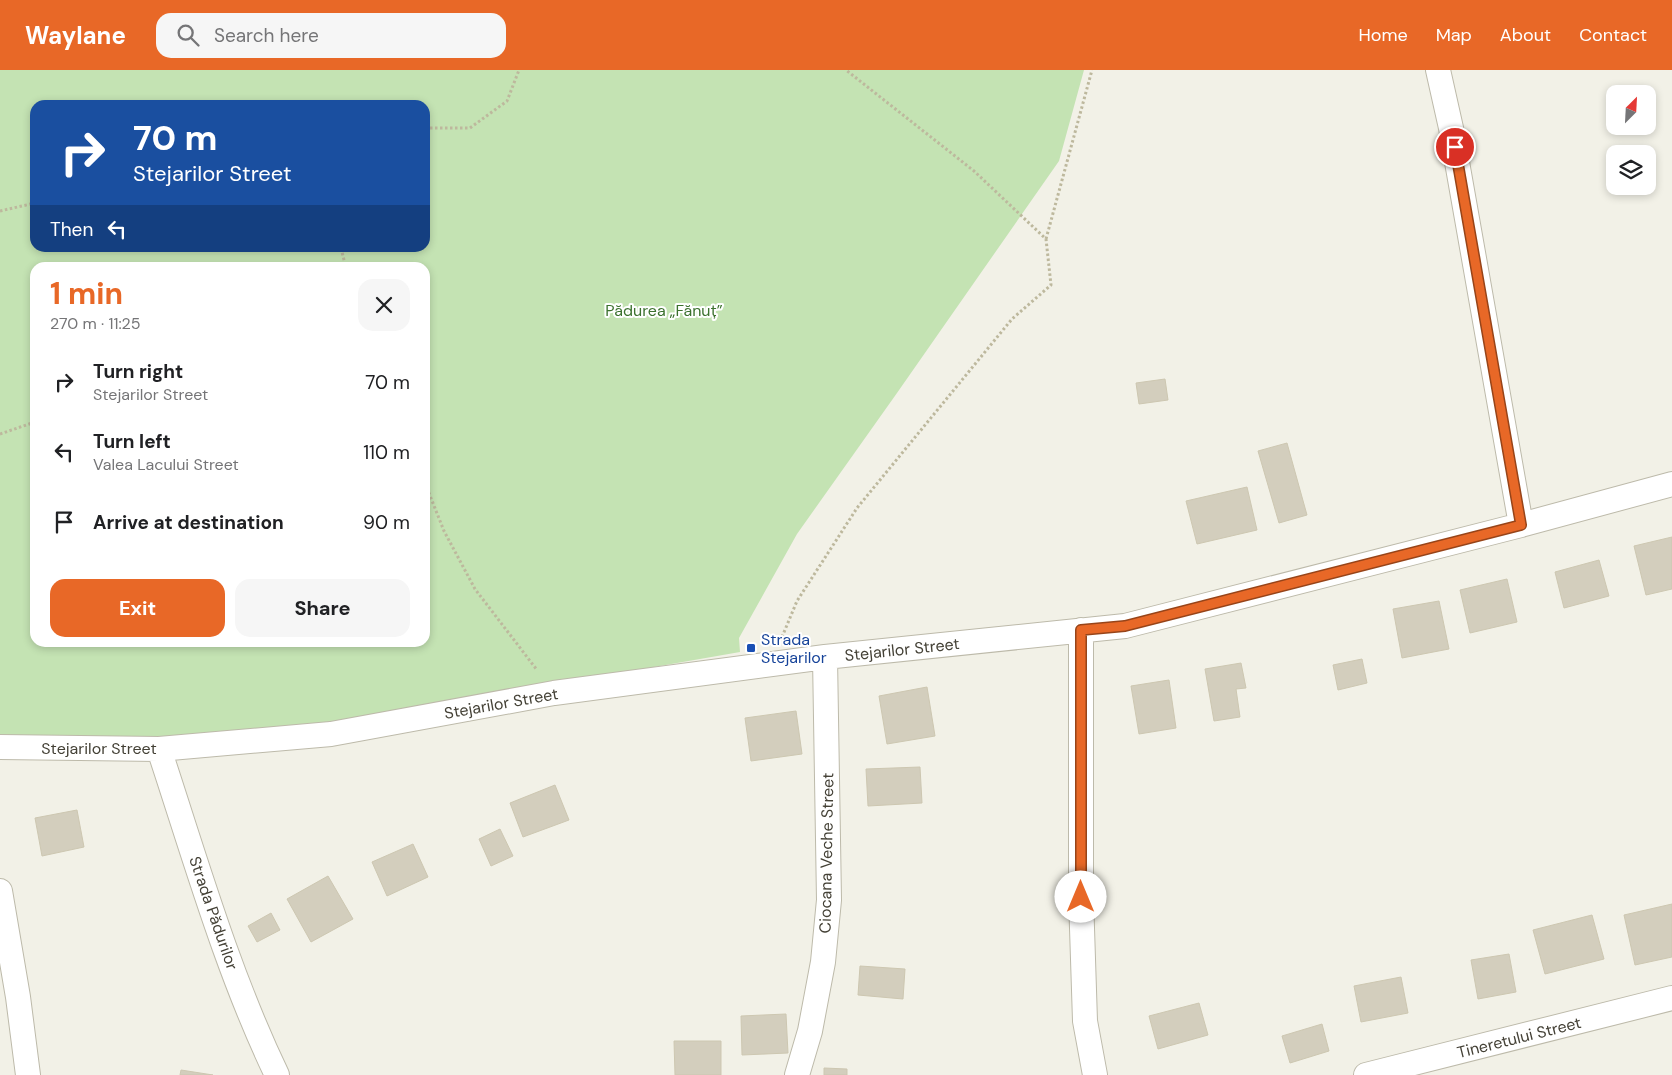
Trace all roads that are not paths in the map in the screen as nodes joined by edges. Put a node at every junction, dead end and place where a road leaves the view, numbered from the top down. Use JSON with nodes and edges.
{"nodes":[{"id":1,"x":1438,"y":70,"type":"edge"},
{"id":2,"x":1672,"y":484,"type":"edge"},
{"id":3,"x":1521,"y":525,"type":"junction"},
{"id":4,"x":1081,"y":630,"type":"junction"},
{"id":5,"x":825,"y":657,"type":"junction"},
{"id":6,"x":0,"y":747,"type":"edge"},
{"id":7,"x":159,"y":748,"type":"junction"},
{"id":8,"x":0,"y":891,"type":"edge"},
{"id":9,"x":1672,"y":998,"type":"edge"},
{"id":10,"x":28,"y":1075,"type":"edge"},
{"id":11,"x":277,"y":1075,"type":"edge"},
{"id":12,"x":797,"y":1075,"type":"edge"},
{"id":13,"x":1095,"y":1075,"type":"edge"},
{"id":14,"x":1366,"y":1075,"type":"edge"}],
"edges":[{"from":1,"to":3,"type":"street"},
{"from":2,"to":3,"type":"street","name":"Stejarilor Street"},
{"from":3,"to":4,"type":"street","name":"Stejarilor Street"},
{"from":4,"to":5,"type":"street","name":"Stejarilor Street"},
{"from":4,"to":13,"type":"street"},
{"from":5,"to":7,"type":"street","name":"Stejarilor Street"},
{"from":5,"to":12,"type":"street","name":"Ciocana Veche Street"},
{"from":6,"to":7,"type":"street","name":"Stejarilor Street"},
{"from":7,"to":11,"type":"street","name":"Strada Pădurilor"},
{"from":8,"to":10,"type":"street"},
{"from":9,"to":14,"type":"street","name":"Tineretului Street"}]}
